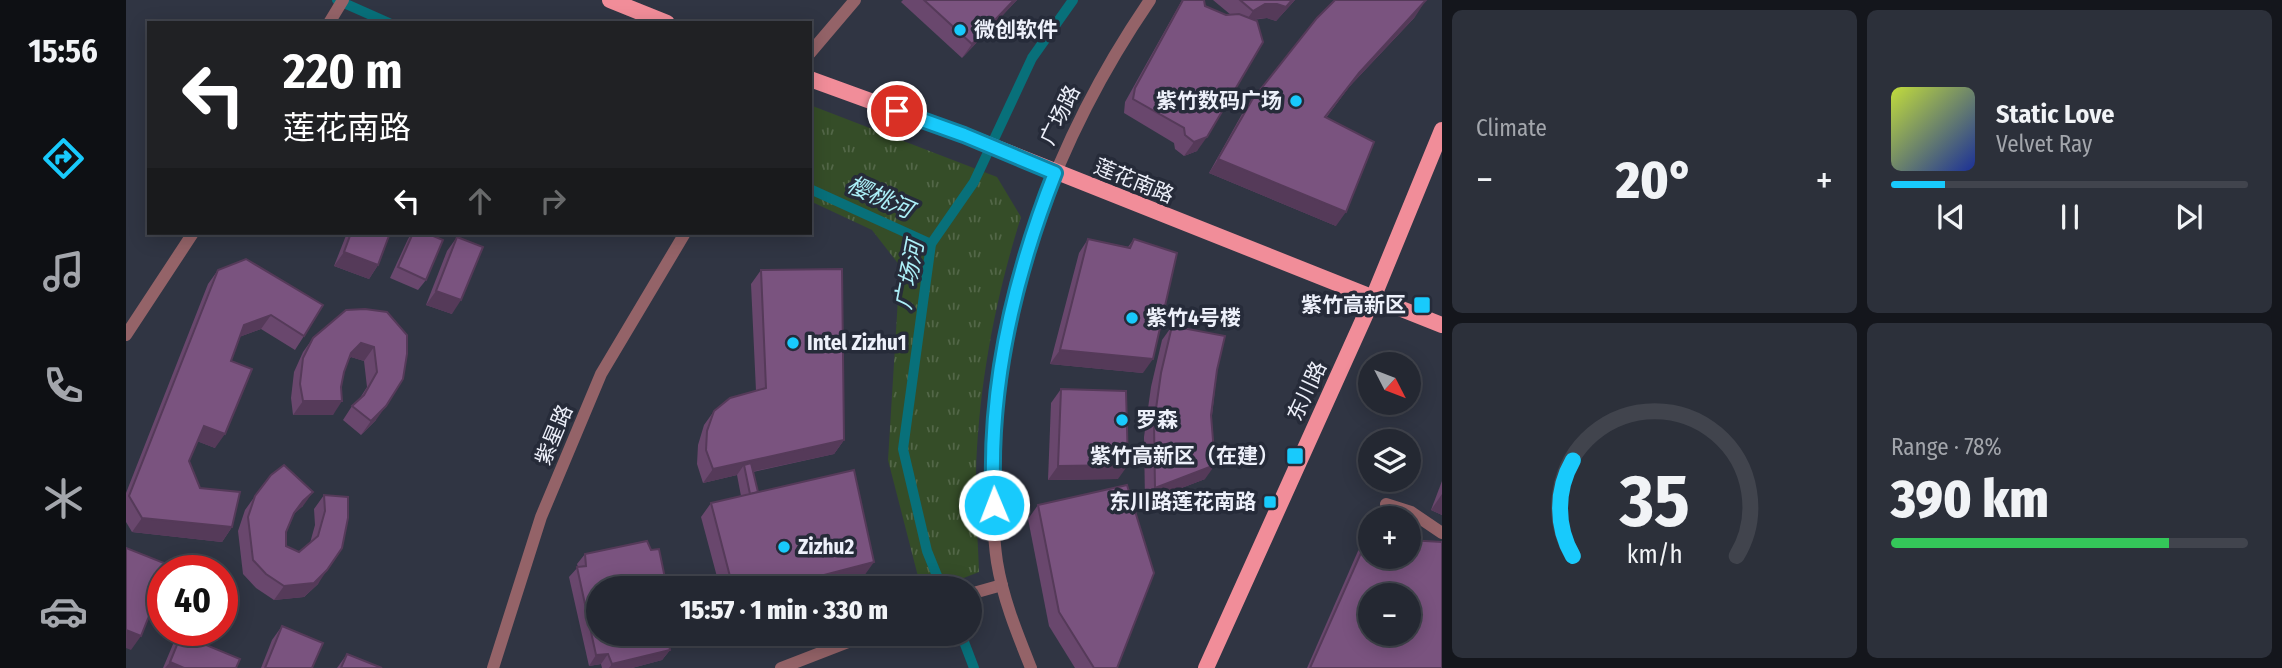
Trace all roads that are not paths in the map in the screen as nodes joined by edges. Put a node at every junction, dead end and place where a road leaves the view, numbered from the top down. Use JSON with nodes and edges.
{"nodes":[{"id":1,"x":343,"y":0,"type":"edge"},
{"id":2,"x":610,"y":0,"type":"edge"},
{"id":3,"x":855,"y":0,"type":"edge"},
{"id":4,"x":1150,"y":0,"type":"edge"},
{"id":5,"x":330,"y":21,"type":"edge"},
{"id":6,"x":662,"y":21,"type":"edge"},
{"id":7,"x":812,"y":51,"type":"edge"},
{"id":8,"x":812,"y":80,"type":"edge"},
{"id":9,"x":1442,"y":130,"type":"edge"},
{"id":10,"x":1055,"y":173,"type":"junction"},
{"id":11,"x":192,"y":235,"type":"edge"},
{"id":12,"x":684,"y":235,"type":"edge"},
{"id":13,"x":1373,"y":298,"type":"junction"},
{"id":14,"x":1442,"y":325,"type":"edge"},
{"id":15,"x":126,"y":335,"type":"edge"},
{"id":16,"x":1386,"y":504,"type":"dead end"},
{"id":17,"x":1442,"y":533,"type":"edge"},
{"id":18,"x":1002,"y":585,"type":"junction"},
{"id":19,"x":982,"y":591,"type":"edge"},
{"id":20,"x":838,"y":646,"type":"edge"},
{"id":21,"x":493,"y":668,"type":"edge"},
{"id":22,"x":781,"y":668,"type":"edge"},
{"id":23,"x":1031,"y":668,"type":"edge"},
{"id":24,"x":1206,"y":668,"type":"edge"}],
"edges":[{"from":1,"to":5,"type":"street"},
{"from":2,"to":6,"type":"main road"},
{"from":3,"to":7,"type":"street"},
{"from":4,"to":10,"type":"street","name":"广场路"},
{"from":8,"to":10,"type":"main road","name":"莲花南路"},
{"from":9,"to":13,"type":"main road","name":"东川路"},
{"from":10,"to":13,"type":"main road","name":"莲花南路"},
{"from":10,"to":18,"type":"street","name":"广场路"},
{"from":11,"to":15,"type":"street"},
{"from":12,"to":21,"type":"street","name":"紫星路"},
{"from":13,"to":14,"type":"main road","name":"莲花南路"},
{"from":13,"to":24,"type":"main road","name":"东川路"},
{"from":16,"to":17,"type":"street"},
{"from":18,"to":19,"type":"street"},
{"from":18,"to":23,"type":"street","name":"广场路"},
{"from":20,"to":22,"type":"street"}]}
